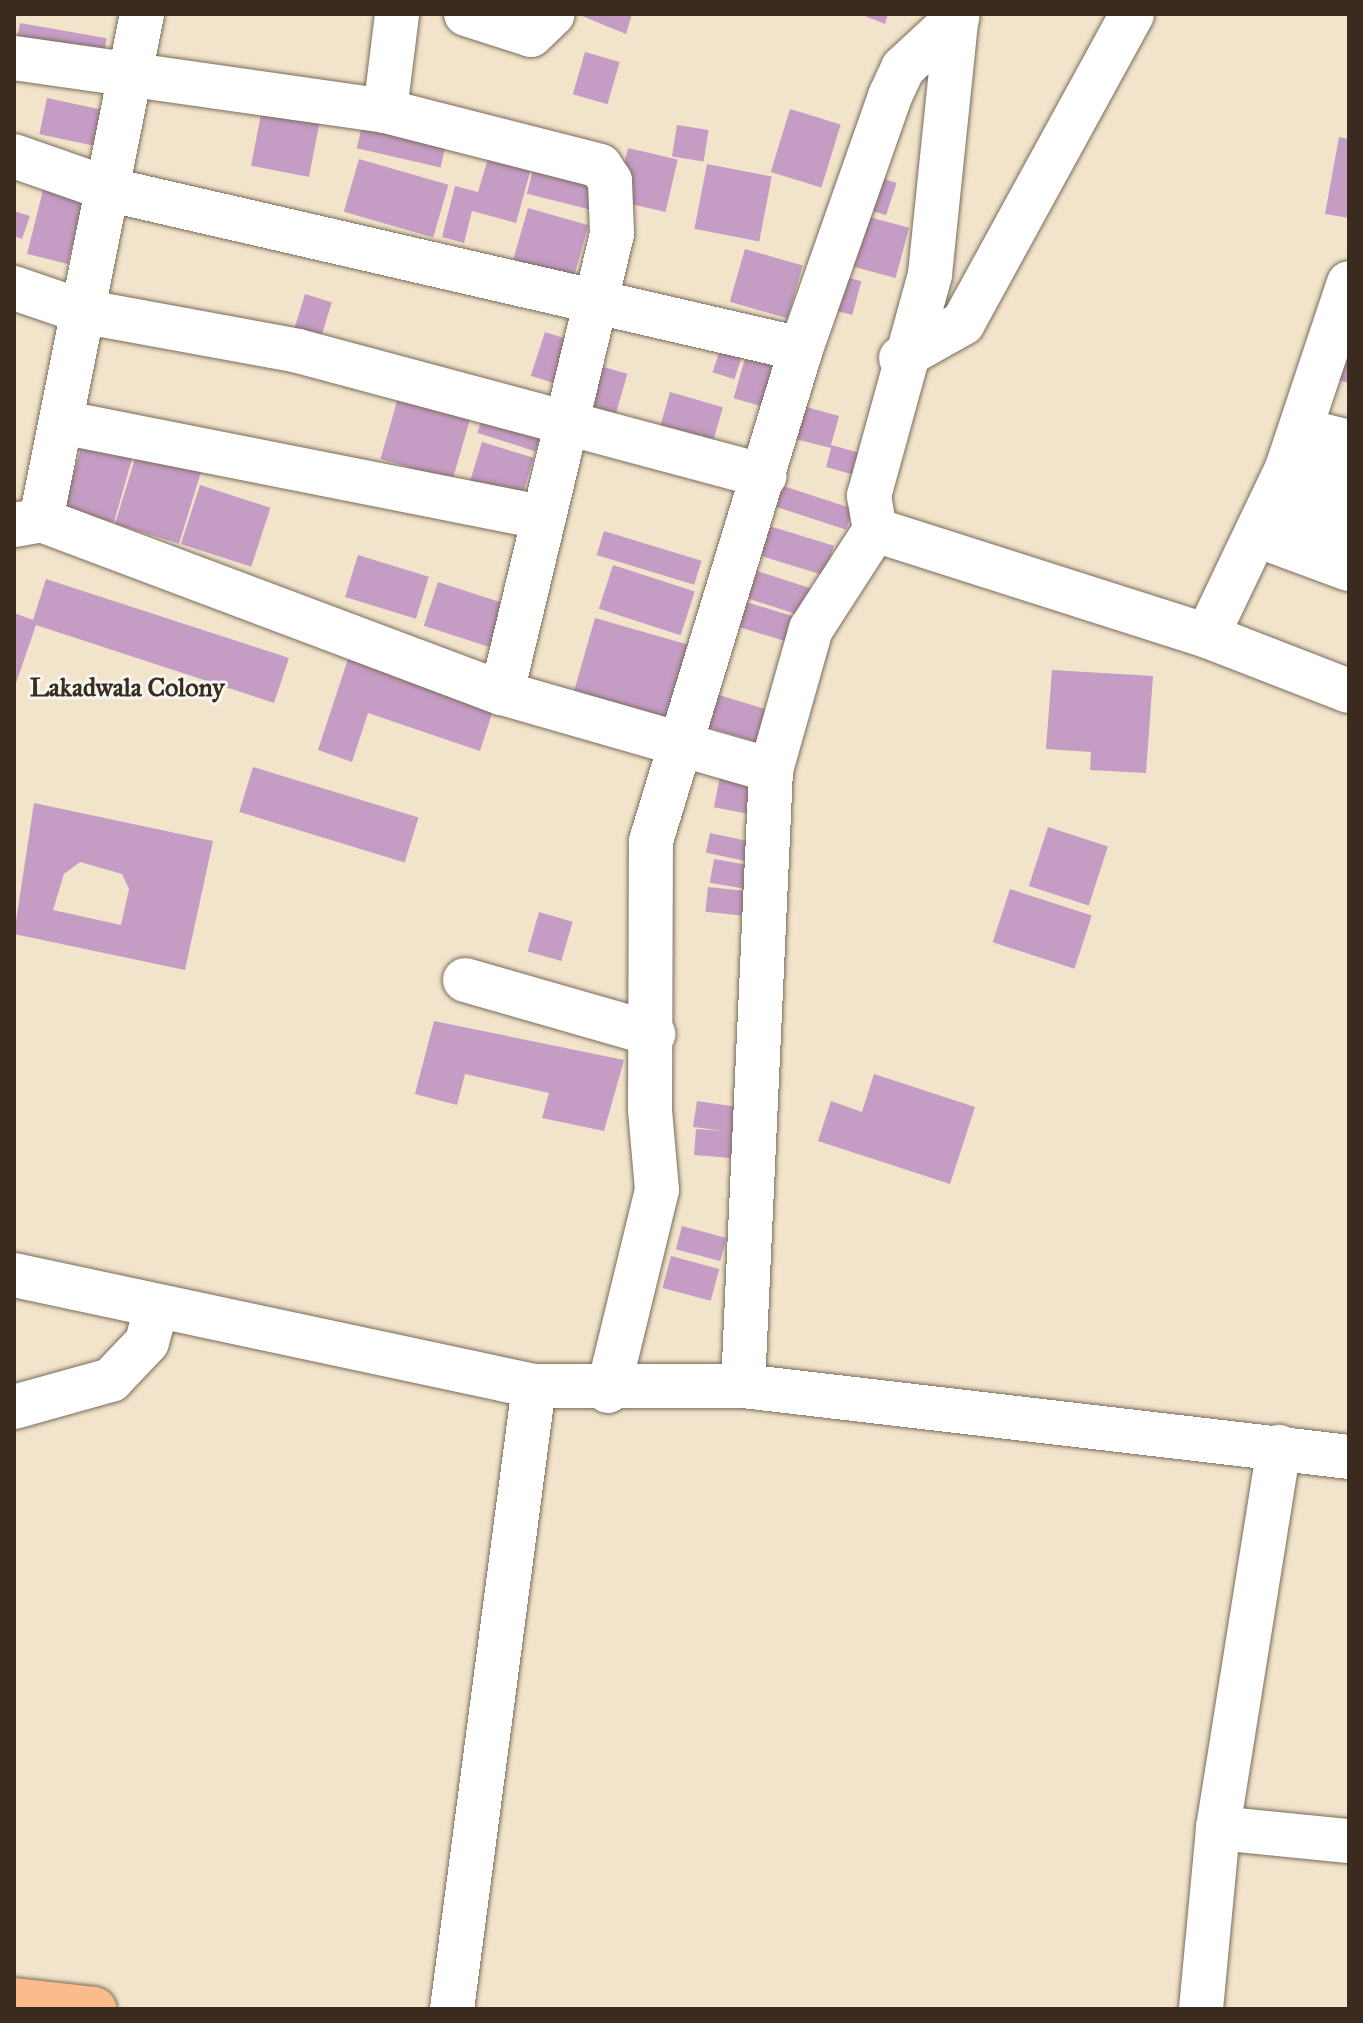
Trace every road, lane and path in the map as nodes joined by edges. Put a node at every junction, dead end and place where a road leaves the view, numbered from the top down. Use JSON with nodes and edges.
{"nodes":[{"id":1,"x":142,"y":14,"type":"edge"},
{"id":2,"x":397,"y":14,"type":"edge"},
{"id":3,"x":553,"y":14,"type":"edge"},
{"id":4,"x":1132,"y":14,"type":"edge"},
{"id":5,"x":957,"y":16,"type":"edge"},
{"id":6,"x":481,"y":17,"type":"edge"},
{"id":7,"x":14,"y":58,"type":"edge"},
{"id":8,"x":132,"y":72,"type":"junction"},
{"id":9,"x":385,"y":111,"type":"junction"},
{"id":10,"x":14,"y":156,"type":"edge"},
{"id":11,"x":111,"y":190,"type":"junction"},
{"id":12,"x":1349,"y":283,"type":"edge"},
{"id":13,"x":14,"y":288,"type":"edge"},
{"id":14,"x":593,"y":296,"type":"junction"},
{"id":15,"x":81,"y":311,"type":"junction"},
{"id":16,"x":801,"y":349,"type":"junction"},
{"id":17,"x":901,"y":358,"type":"junction"},
{"id":18,"x":76,"y":425,"type":"dead end"},
{"id":19,"x":563,"y":425,"type":"junction"},
{"id":20,"x":1349,"y":442,"type":"edge"},
{"id":21,"x":765,"y":476,"type":"junction"},
{"id":22,"x":1280,"y":483,"type":"junction"},
{"id":23,"x":1349,"y":487,"type":"edge"},
{"id":24,"x":544,"y":518,"type":"junction"},
{"id":25,"x":28,"y":522,"type":"edge"},
{"id":26,"x":1349,"y":524,"type":"edge"},
{"id":27,"x":875,"y":530,"type":"junction"},
{"id":28,"x":1349,"y":569,"type":"edge"},
{"id":29,"x":1207,"y":636,"type":"junction"},
{"id":30,"x":1349,"y":691,"type":"edge"},
{"id":31,"x":502,"y":693,"type":"junction"},
{"id":32,"x":679,"y":744,"type":"junction"},
{"id":33,"x":771,"y":770,"type":"junction"},
{"id":34,"x":465,"y":980,"type":"dead end"},
{"id":35,"x":653,"y":1034,"type":"junction"},
{"id":36,"x":14,"y":1275,"type":"edge"},
{"id":37,"x":156,"y":1308,"type":"junction"},
{"id":38,"x":534,"y":1386,"type":"junction"},
{"id":39,"x":743,"y":1386,"type":"junction"},
{"id":40,"x":608,"y":1391,"type":"junction"},
{"id":41,"x":14,"y":1407,"type":"edge"},
{"id":42,"x":1279,"y":1447,"type":"junction"},
{"id":43,"x":1349,"y":1457,"type":"edge"},
{"id":44,"x":1218,"y":1828,"type":"junction"},
{"id":45,"x":1349,"y":1841,"type":"edge"},
{"id":46,"x":14,"y":2000,"type":"edge"},
{"id":47,"x":94,"y":2009,"type":"edge"},
{"id":48,"x":452,"y":2009,"type":"edge"},
{"id":49,"x":1201,"y":2009,"type":"edge"}],
"edges":[{"from":1,"to":8,"type":"street"},
{"from":2,"to":9,"type":"street"},
{"from":3,"to":6,"type":"street"},
{"from":4,"to":17,"type":"street"},
{"from":5,"to":16,"type":"street"},
{"from":5,"to":17,"type":"street"},
{"from":7,"to":8,"type":"street"},
{"from":8,"to":9,"type":"street"},
{"from":8,"to":11,"type":"street"},
{"from":9,"to":14,"type":"street"},
{"from":10,"to":11,"type":"street"},
{"from":11,"to":14,"type":"street"},
{"from":11,"to":15,"type":"street"},
{"from":12,"to":22,"type":"street"},
{"from":13,"to":15,"type":"street"},
{"from":14,"to":16,"type":"street"},
{"from":14,"to":19,"type":"street"},
{"from":15,"to":19,"type":"street"},
{"from":15,"to":25,"type":"street"},
{"from":16,"to":21,"type":"street"},
{"from":17,"to":27,"type":"street"},
{"from":18,"to":24,"type":"street"},
{"from":19,"to":21,"type":"street"},
{"from":19,"to":24,"type":"street"},
{"from":20,"to":22,"type":"street"},
{"from":21,"to":32,"type":"street"},
{"from":22,"to":23,"type":"street"},
{"from":22,"to":26,"type":"street"},
{"from":22,"to":28,"type":"street"},
{"from":22,"to":29,"type":"street"},
{"from":24,"to":31,"type":"street"},
{"from":25,"to":31,"type":"street"},
{"from":27,"to":29,"type":"street"},
{"from":27,"to":33,"type":"street"},
{"from":29,"to":30,"type":"street"},
{"from":31,"to":32,"type":"street"},
{"from":32,"to":33,"type":"street"},
{"from":32,"to":35,"type":"street"},
{"from":33,"to":39,"type":"street"},
{"from":34,"to":35,"type":"street"},
{"from":35,"to":40,"type":"street"},
{"from":36,"to":37,"type":"street"},
{"from":37,"to":38,"type":"street"},
{"from":37,"to":41,"type":"street"},
{"from":38,"to":40,"type":"street"},
{"from":38,"to":48,"type":"street"},
{"from":39,"to":40,"type":"street"},
{"from":39,"to":42,"type":"street"},
{"from":42,"to":43,"type":"street"},
{"from":42,"to":44,"type":"street"},
{"from":44,"to":45,"type":"street"},
{"from":44,"to":49,"type":"street"},
{"from":46,"to":47,"type":"main road"}]}
